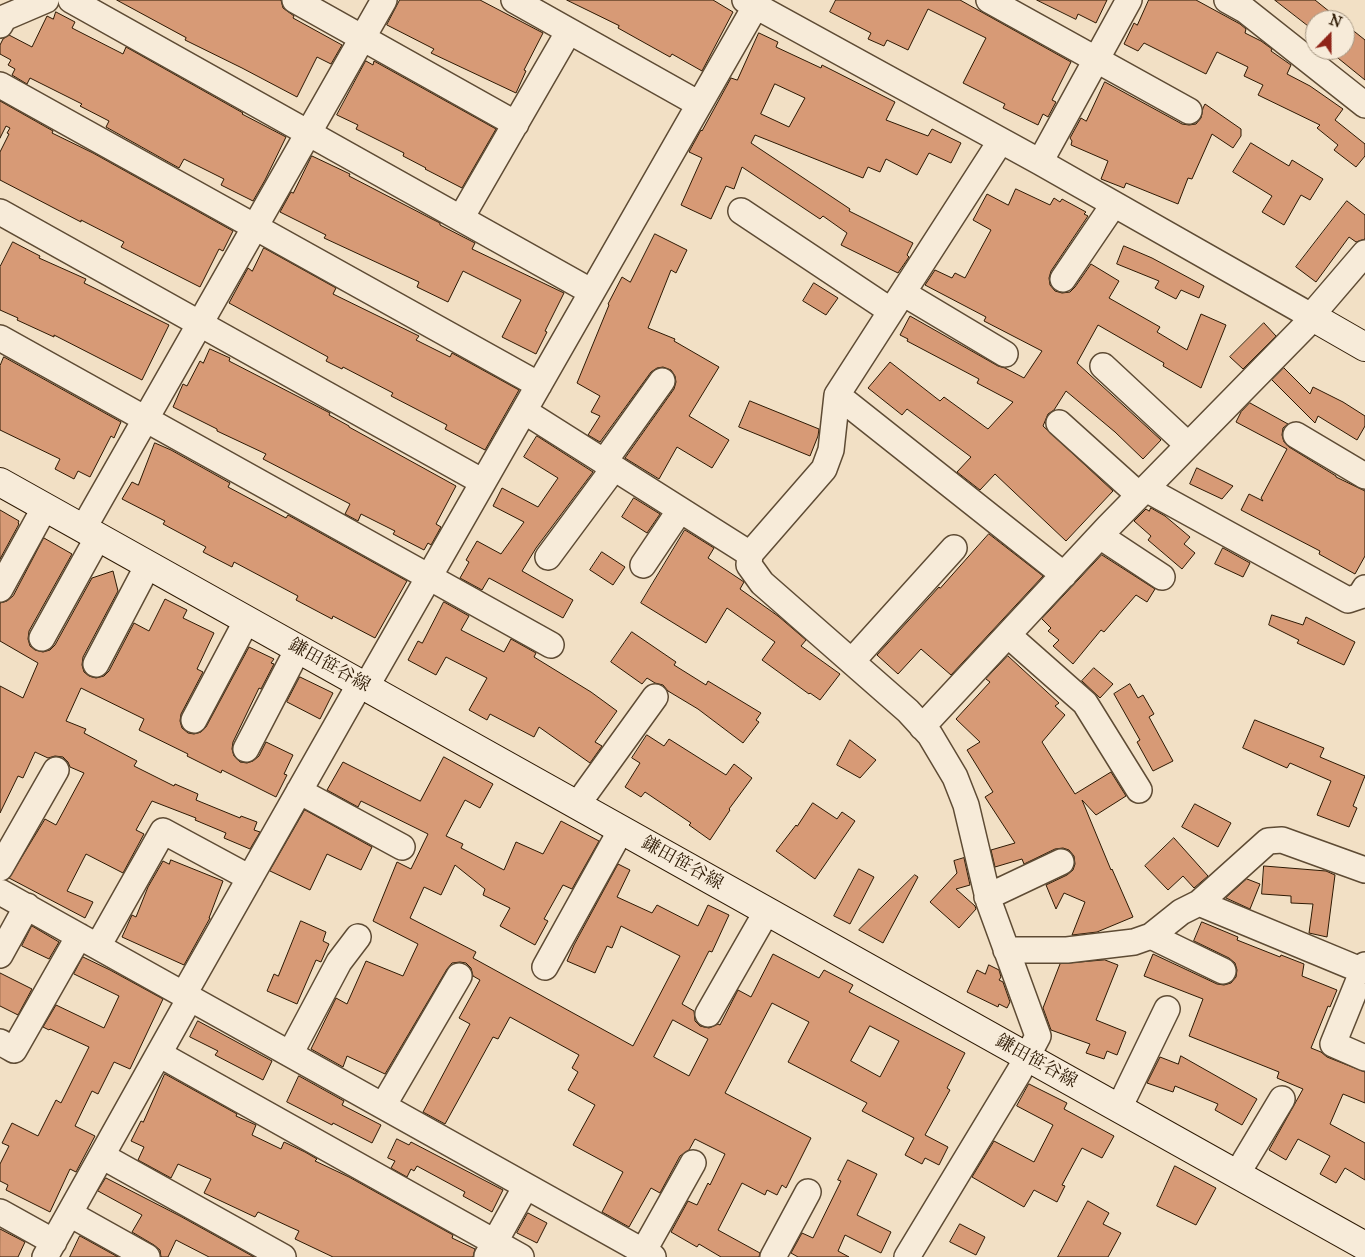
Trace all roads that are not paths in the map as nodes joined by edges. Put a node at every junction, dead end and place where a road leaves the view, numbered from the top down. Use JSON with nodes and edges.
{"nodes":[{"id":1,"x":46,"y":0,"type":"edge"},
{"id":2,"x":71,"y":0,"type":"edge"},
{"id":3,"x":295,"y":0,"type":"edge"},
{"id":4,"x":384,"y":0,"type":"edge"},
{"id":5,"x":514,"y":0,"type":"edge"},
{"id":6,"x":989,"y":0,"type":"edge"},
{"id":7,"x":1129,"y":0,"type":"edge"},
{"id":8,"x":1227,"y":0,"type":"edge"},
{"id":9,"x":753,"y":2,"type":"edge"},
{"id":10,"x":0,"y":25,"type":"edge"},
{"id":11,"x":568,"y":31,"type":"junction"},
{"id":12,"x":363,"y":38,"type":"junction"},
{"id":13,"x":1096,"y":60,"type":"junction"},
{"id":14,"x":0,"y":85,"type":"edge"},
{"id":15,"x":700,"y":104,"type":"junction"},
{"id":16,"x":1365,"y":105,"type":"edge"},
{"id":17,"x":1189,"y":111,"type":"dead end"},
{"id":18,"x":516,"y":124,"type":"junction"},
{"id":19,"x":308,"y":133,"type":"junction"},
{"id":20,"x":1000,"y":142,"type":"junction"},
{"id":21,"x":1040,"y":162,"type":"junction"},
{"id":22,"x":1114,"y":204,"type":"junction"},
{"id":23,"x":741,"y":211,"type":"dead end"},
{"id":24,"x":0,"y":212,"type":"edge"},
{"id":25,"x":461,"y":218,"type":"junction"},
{"id":26,"x":255,"y":228,"type":"junction"},
{"id":27,"x":1365,"y":253,"type":"edge"},
{"id":28,"x":1063,"y":279,"type":"dead end"},
{"id":29,"x":592,"y":292,"type":"junction"},
{"id":30,"x":897,"y":302,"type":"junction"},
{"id":31,"x":1312,"y":317,"type":"junction"},
{"id":32,"x":199,"y":325,"type":"junction"},
{"id":33,"x":0,"y":338,"type":"edge"},
{"id":34,"x":1365,"y":347,"type":"edge"},
{"id":35,"x":1005,"y":354,"type":"dead end"},
{"id":36,"x":1103,"y":366,"type":"dead end"},
{"id":37,"x":662,"y":380,"type":"dead end"},
{"id":38,"x":539,"y":385,"type":"junction"},
{"id":39,"x":836,"y":395,"type":"junction"},
{"id":40,"x":524,"y":411,"type":"junction"},
{"id":41,"x":146,"y":418,"type":"junction"},
{"id":42,"x":1059,"y":424,"type":"dead end"},
{"id":43,"x":1296,"y":435,"type":"dead end"},
{"id":44,"x":1188,"y":445,"type":"junction"},
{"id":45,"x":609,"y":465,"type":"junction"},
{"id":46,"x":1365,"y":476,"type":"edge"},
{"id":47,"x":0,"y":482,"type":"edge"},
{"id":48,"x":483,"y":482,"type":"junction"},
{"id":49,"x":1143,"y":492,"type":"junction"},
{"id":50,"x":45,"y":507,"type":"junction"},
{"id":51,"x":680,"y":510,"type":"junction"},
{"id":52,"x":90,"y":533,"type":"junction"},
{"id":53,"x":1100,"y":536,"type":"junction"},
{"id":54,"x":954,"y":548,"type":"dead end"},
{"id":55,"x":750,"y":554,"type":"junction"},
{"id":56,"x":548,"y":558,"type":"dead end"},
{"id":57,"x":148,"y":565,"type":"junction"},
{"id":58,"x":644,"y":565,"type":"dead end"},
{"id":59,"x":1064,"y":575,"type":"junction"},
{"id":60,"x":429,"y":576,"type":"junction"},
{"id":61,"x":1162,"y":577,"type":"dead end"},
{"id":62,"x":1365,"y":588,"type":"edge"},
{"id":63,"x":0,"y":589,"type":"edge"},
{"id":64,"x":247,"y":620,"type":"junction"},
{"id":65,"x":1008,"y":635,"type":"junction"},
{"id":66,"x":42,"y":638,"type":"dead end"},
{"id":67,"x":551,"y":645,"type":"dead end"},
{"id":68,"x":298,"y":649,"type":"junction"},
{"id":69,"x":852,"y":661,"type":"junction"},
{"id":70,"x":96,"y":664,"type":"dead end"},
{"id":71,"x":363,"y":685,"type":"junction"},
{"id":72,"x":655,"y":698,"type":"dead end"},
{"id":73,"x":194,"y":720,"type":"dead end"},
{"id":74,"x":922,"y":727,"type":"junction"},
{"id":75,"x":246,"y":749,"type":"dead end"},
{"id":76,"x":56,"y":770,"type":"dead end"},
{"id":77,"x":1139,"y":790,"type":"dead end"},
{"id":78,"x":299,"y":792,"type":"junction"},
{"id":79,"x":576,"y":805,"type":"junction"},
{"id":80,"x":621,"y":830,"type":"junction"},
{"id":81,"x":402,"y":847,"type":"dead end"},
{"id":82,"x":1061,"y":862,"type":"dead end"},
{"id":83,"x":0,"y":868,"type":"edge"},
{"id":84,"x":1365,"y":870,"type":"edge"},
{"id":85,"x":250,"y":878,"type":"junction"},
{"id":86,"x":0,"y":892,"type":"edge"},
{"id":87,"x":987,"y":897,"type":"junction"},
{"id":88,"x":1199,"y":903,"type":"junction"},
{"id":89,"x":27,"y":906,"type":"junction"},
{"id":90,"x":767,"y":911,"type":"junction"},
{"id":91,"x":1151,"y":936,"type":"junction"},
{"id":92,"x":358,"y":937,"type":"dead end"},
{"id":93,"x":89,"y":941,"type":"junction"},
{"id":94,"x":1006,"y":950,"type":"junction"},
{"id":95,"x":0,"y":955,"type":"edge"},
{"id":96,"x":545,"y":967,"type":"dead end"},
{"id":97,"x":1364,"y":968,"type":"edge"},
{"id":98,"x":1223,"y":971,"type":"dead end"},
{"id":99,"x":459,"y":976,"type":"dead end"},
{"id":100,"x":187,"y":996,"type":"junction"},
{"id":101,"x":1167,"y":1009,"type":"dead end"},
{"id":102,"x":708,"y":1014,"type":"dead end"},
{"id":103,"x":0,"y":1042,"type":"edge"},
{"id":104,"x":159,"y":1054,"type":"junction"},
{"id":105,"x":290,"y":1054,"type":"junction"},
{"id":106,"x":1028,"y":1058,"type":"junction"},
{"id":107,"x":1365,"y":1058,"type":"edge"},
{"id":108,"x":1282,"y":1099,"type":"dead end"},
{"id":109,"x":383,"y":1106,"type":"junction"},
{"id":110,"x":1119,"y":1108,"type":"junction"},
{"id":111,"x":102,"y":1156,"type":"junction"},
{"id":112,"x":693,"y":1163,"type":"dead end"},
{"id":113,"x":1238,"y":1174,"type":"junction"},
{"id":114,"x":526,"y":1186,"type":"junction"},
{"id":115,"x":808,"y":1192,"type":"dead end"},
{"id":116,"x":0,"y":1212,"type":"edge"},
{"id":117,"x":70,"y":1214,"type":"junction"},
{"id":118,"x":1365,"y":1246,"type":"edge"},
{"id":119,"x":50,"y":1249,"type":"edge"},
{"id":120,"x":490,"y":1250,"type":"edge"},
{"id":121,"x":648,"y":1254,"type":"edge"},
{"id":122,"x":147,"y":1257,"type":"edge"},
{"id":123,"x":283,"y":1257,"type":"edge"},
{"id":124,"x":520,"y":1257,"type":"edge"},
{"id":125,"x":773,"y":1257,"type":"edge"},
{"id":126,"x":907,"y":1257,"type":"edge"}],
"edges":[{"from":1,"to":10,"type":"street"},
{"from":2,"to":19,"type":"street"},
{"from":3,"to":12,"type":"street"},
{"from":4,"to":12,"type":"street"},
{"from":5,"to":11,"type":"street"},
{"from":6,"to":13,"type":"street"},
{"from":7,"to":13,"type":"street"},
{"from":8,"to":16,"type":"street"},
{"from":9,"to":15,"type":"street"},
{"from":9,"to":20,"type":"street"},
{"from":11,"to":15,"type":"street"},
{"from":11,"to":18,"type":"street"},
{"from":12,"to":18,"type":"street"},
{"from":12,"to":19,"type":"street"},
{"from":13,"to":17,"type":"street"},
{"from":13,"to":21,"type":"street"},
{"from":14,"to":26,"type":"street"},
{"from":15,"to":29,"type":"street"},
{"from":18,"to":25,"type":"street"},
{"from":19,"to":25,"type":"street"},
{"from":19,"to":26,"type":"street"},
{"from":20,"to":21,"type":"street"},
{"from":20,"to":30,"type":"street"},
{"from":21,"to":22,"type":"street"},
{"from":22,"to":28,"type":"street"},
{"from":22,"to":31,"type":"street"},
{"from":23,"to":30,"type":"street"},
{"from":24,"to":32,"type":"street"},
{"from":25,"to":29,"type":"street"},
{"from":26,"to":32,"type":"street"},
{"from":26,"to":38,"type":"street"},
{"from":27,"to":31,"type":"street"},
{"from":29,"to":38,"type":"street"},
{"from":30,"to":35,"type":"street"},
{"from":30,"to":39,"type":"street"},
{"from":31,"to":34,"type":"street"},
{"from":31,"to":44,"type":"street"},
{"from":32,"to":41,"type":"street"},
{"from":32,"to":48,"type":"street"},
{"from":33,"to":41,"type":"street"},
{"from":36,"to":44,"type":"street"},
{"from":37,"to":45,"type":"street"},
{"from":38,"to":40,"type":"street"},
{"from":39,"to":55,"type":"street"},
{"from":39,"to":59,"type":"street"},
{"from":40,"to":45,"type":"street"},
{"from":40,"to":48,"type":"street"},
{"from":41,"to":52,"type":"street"},
{"from":41,"to":60,"type":"street"},
{"from":42,"to":49,"type":"street"},
{"from":43,"to":46,"type":"street"},
{"from":44,"to":49,"type":"street"},
{"from":45,"to":51,"type":"street"},
{"from":45,"to":56,"type":"street"},
{"from":47,"to":50,"type":"street","name":"鎌田笹谷線"},
{"from":48,"to":60,"type":"street"},
{"from":49,"to":53,"type":"street"},
{"from":49,"to":62,"type":"street"},
{"from":50,"to":52,"type":"street","name":"鎌田笹谷線"},
{"from":50,"to":63,"type":"street"},
{"from":51,"to":55,"type":"street"},
{"from":51,"to":58,"type":"street"},
{"from":52,"to":57,"type":"street","name":"鎌田笹谷線"},
{"from":52,"to":66,"type":"street"},
{"from":53,"to":59,"type":"street"},
{"from":53,"to":61,"type":"street"},
{"from":54,"to":69,"type":"street"},
{"from":55,"to":69,"type":"street"},
{"from":57,"to":64,"type":"street","name":"鎌田笹谷線"},
{"from":57,"to":70,"type":"street"},
{"from":59,"to":65,"type":"street"},
{"from":60,"to":67,"type":"street"},
{"from":60,"to":71,"type":"street"},
{"from":64,"to":68,"type":"street","name":"鎌田笹谷線"},
{"from":64,"to":73,"type":"street"},
{"from":65,"to":74,"type":"street"},
{"from":65,"to":77,"type":"street"},
{"from":68,"to":71,"type":"street","name":"鎌田笹谷線"},
{"from":68,"to":75,"type":"street"},
{"from":69,"to":74,"type":"street"},
{"from":71,"to":78,"type":"street"},
{"from":71,"to":79,"type":"street","name":"鎌田笹谷線"},
{"from":72,"to":79,"type":"street"},
{"from":74,"to":87,"type":"street"},
{"from":76,"to":83,"type":"street"},
{"from":78,"to":81,"type":"street"},
{"from":78,"to":85,"type":"street"},
{"from":79,"to":80,"type":"street","name":"鎌田笹谷線"},
{"from":80,"to":90,"type":"street","name":"鎌田笹谷線"},
{"from":80,"to":96,"type":"street"},
{"from":82,"to":87,"type":"street"},
{"from":84,"to":88,"type":"street"},
{"from":85,"to":93,"type":"street"},
{"from":85,"to":100,"type":"street"},
{"from":86,"to":89,"type":"street"},
{"from":87,"to":94,"type":"street"},
{"from":88,"to":91,"type":"street"},
{"from":88,"to":97,"type":"street"},
{"from":89,"to":93,"type":"street"},
{"from":89,"to":95,"type":"street"},
{"from":90,"to":102,"type":"street"},
{"from":90,"to":106,"type":"street","name":"鎌田笹谷線"},
{"from":91,"to":94,"type":"street"},
{"from":91,"to":98,"type":"street"},
{"from":92,"to":105,"type":"street"},
{"from":93,"to":100,"type":"street"},
{"from":93,"to":103,"type":"street"},
{"from":94,"to":106,"type":"street"},
{"from":97,"to":107,"type":"street"},
{"from":99,"to":109,"type":"street"},
{"from":100,"to":104,"type":"street"},
{"from":100,"to":105,"type":"street"},
{"from":101,"to":110,"type":"street"},
{"from":104,"to":111,"type":"street"},
{"from":104,"to":120,"type":"street"},
{"from":105,"to":109,"type":"street"},
{"from":106,"to":110,"type":"street","name":"鎌田笹谷線"},
{"from":106,"to":126,"type":"street"},
{"from":108,"to":113,"type":"street"},
{"from":109,"to":114,"type":"street"},
{"from":110,"to":113,"type":"street","name":"鎌田笹谷線"},
{"from":111,"to":117,"type":"street"},
{"from":111,"to":123,"type":"street"},
{"from":112,"to":121,"type":"street"},
{"from":113,"to":118,"type":"street","name":"鎌田笹谷線"},
{"from":114,"to":120,"type":"street"},
{"from":114,"to":121,"type":"street"},
{"from":115,"to":125,"type":"street"},
{"from":116,"to":119,"type":"street"},
{"from":117,"to":119,"type":"street"},
{"from":117,"to":122,"type":"street"},
{"from":120,"to":124,"type":"street"}]}
